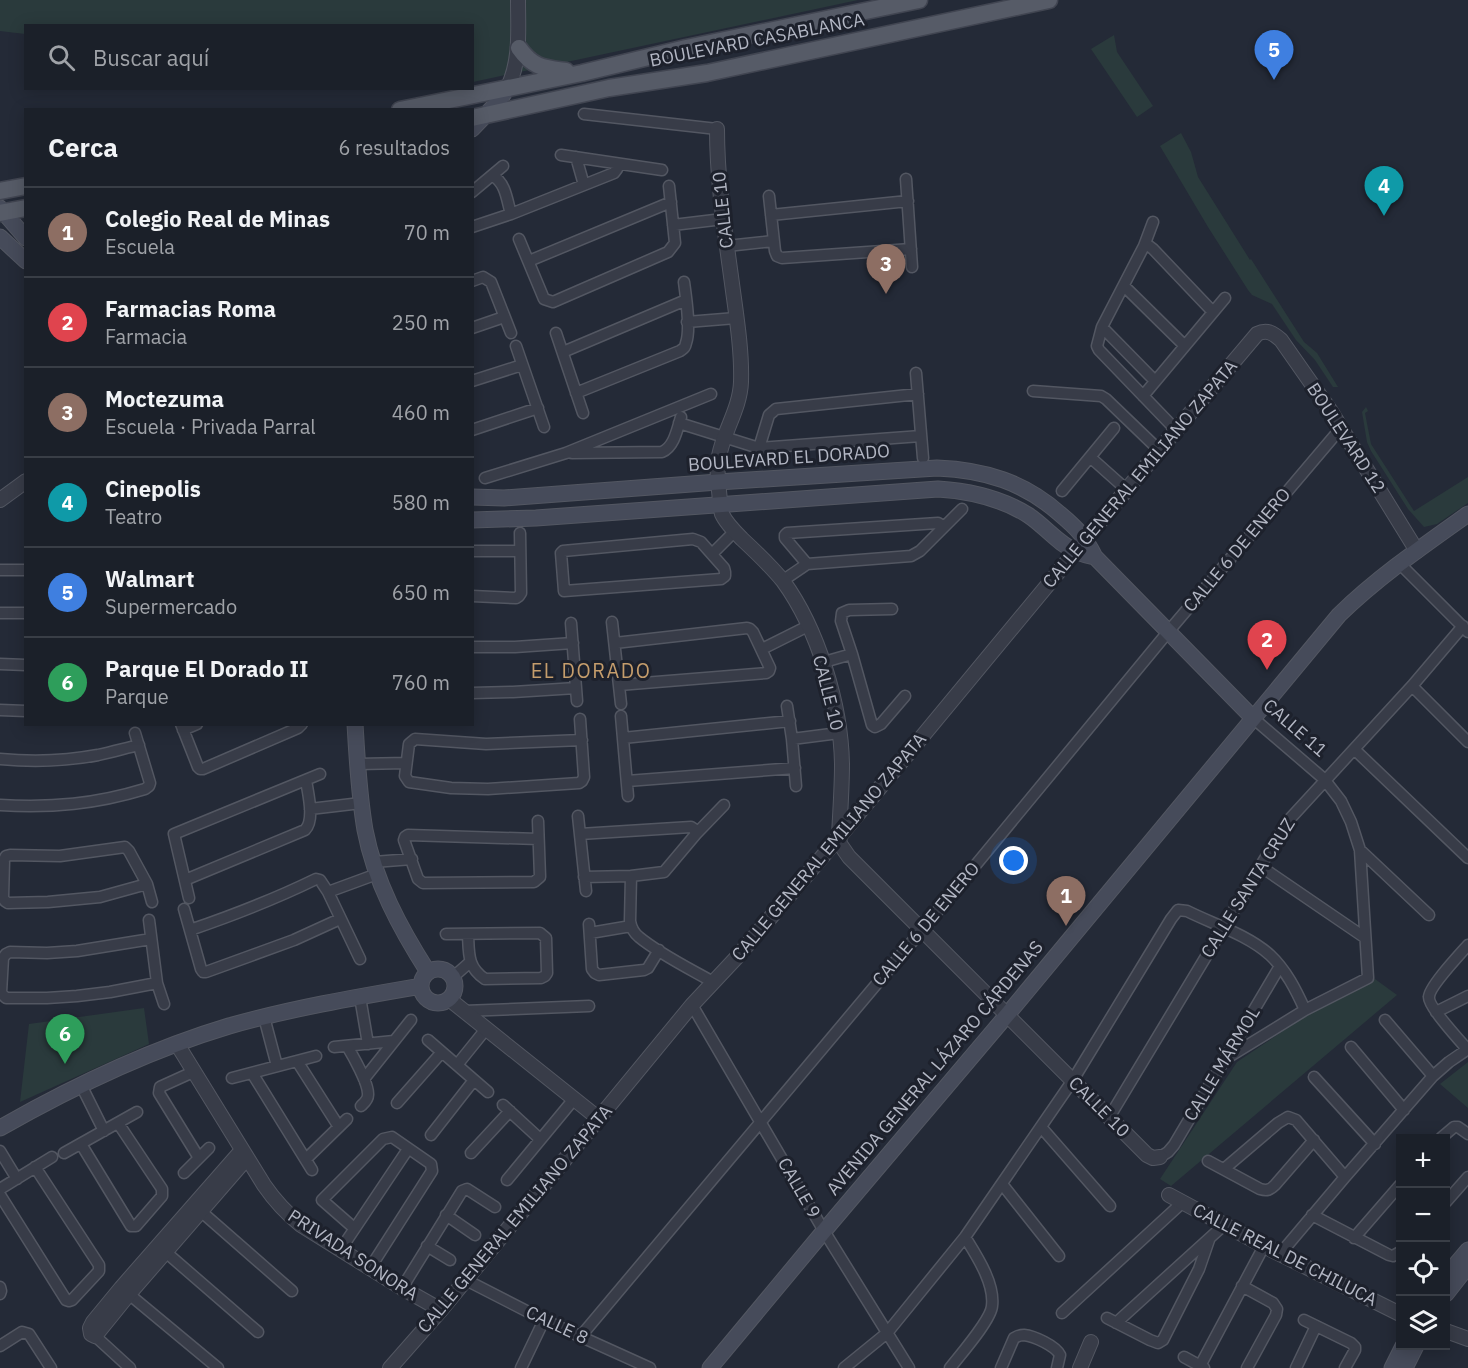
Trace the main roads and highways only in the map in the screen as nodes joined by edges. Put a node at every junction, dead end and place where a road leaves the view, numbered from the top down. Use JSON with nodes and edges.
{"nodes":[{"id":1,"x":919,"y":0,"type":"edge"},
{"id":2,"x":1049,"y":0,"type":"edge"},
{"id":3,"x":519,"y":48,"type":"road end"},
{"id":4,"x":582,"y":73,"type":"junction"},
{"id":5,"x":508,"y":87,"type":"junction"},
{"id":6,"x":409,"y":108,"type":"edge"},
{"id":7,"x":480,"y":116,"type":"edge"},
{"id":8,"x":24,"y":186,"type":"edge"},
{"id":9,"x":0,"y":191,"type":"edge"},
{"id":10,"x":24,"y":208,"type":"edge"},
{"id":11,"x":1,"y":211,"type":"edge"},
{"id":12,"x":24,"y":236,"type":"edge"},
{"id":13,"x":0,"y":237,"type":"edge"},
{"id":14,"x":24,"y":259,"type":"edge"},
{"id":15,"x":474,"y":497,"type":"edge"},
{"id":16,"x":1468,"y":514,"type":"edge"},
{"id":17,"x":474,"y":520,"type":"edge"},
{"id":18,"x":1086,"y":539,"type":"joint"},
{"id":19,"x":1095,"y":557,"type":"junction"},
{"id":20,"x":1253,"y":718,"type":"junction"},
{"id":21,"x":355,"y":726,"type":"edge"},
{"id":22,"x":428,"y":972,"type":"junction"},
{"id":23,"x":421,"y":986,"type":"junction"},
{"id":24,"x":0,"y":1128,"type":"edge"},
{"id":25,"x":1468,"y":1250,"type":"edge"},
{"id":26,"x":1468,"y":1266,"type":"edge"},
{"id":27,"x":1450,"y":1271,"type":"edge"},
{"id":28,"x":1450,"y":1289,"type":"edge"},
{"id":29,"x":1402,"y":1350,"type":"edge"},
{"id":30,"x":1412,"y":1350,"type":"edge"},
{"id":31,"x":710,"y":1368,"type":"edge"},
{"id":32,"x":1396,"y":1368,"type":"edge"}],
"edges":[{"from":1,"to":4,"type":"main road","name":"BOULEVARD CASABLANCA"},
{"from":2,"to":7,"type":"main road","name":"BOULEVARD CASABLANCA"},
{"from":3,"to":4,"type":"main road"},
{"from":4,"to":5,"type":"main road","name":"BOULEVARD CASABLANCA"},
{"from":5,"to":6,"type":"main road","name":"BOULEVARD CASABLANCA"},
{"from":5,"to":7,"type":"main road"},
{"from":8,"to":9,"type":"main road"},
{"from":10,"to":11,"type":"main road"},
{"from":11,"to":12,"type":"main road"},
{"from":13,"to":14,"type":"main road"},
{"from":15,"to":18,"type":"main road","name":"BOULEVARD EL DORADO"},
{"from":16,"to":20,"type":"main road","name":"AVENIDA GENERAL LÁZARO CÁRDENAS"},
{"from":17,"to":19,"type":"main road"},
{"from":18,"to":19,"type":"main road","name":"CALLE 11"},
{"from":19,"to":20,"type":"main road","name":"CALLE 11"},
{"from":20,"to":31,"type":"main road","name":"AVENIDA GENERAL LÁZARO CÁRDENAS"},
{"from":21,"to":22,"type":"main road"},
{"from":22,"to":23,"type":"main road"},
{"from":22,"to":23,"type":"main road"},
{"from":23,"to":24,"type":"main road"},
{"from":25,"to":27,"type":"main road"},
{"from":26,"to":28,"type":"main road"},
{"from":29,"to":32,"type":"main road"},
{"from":30,"to":32,"type":"main road"}]}
